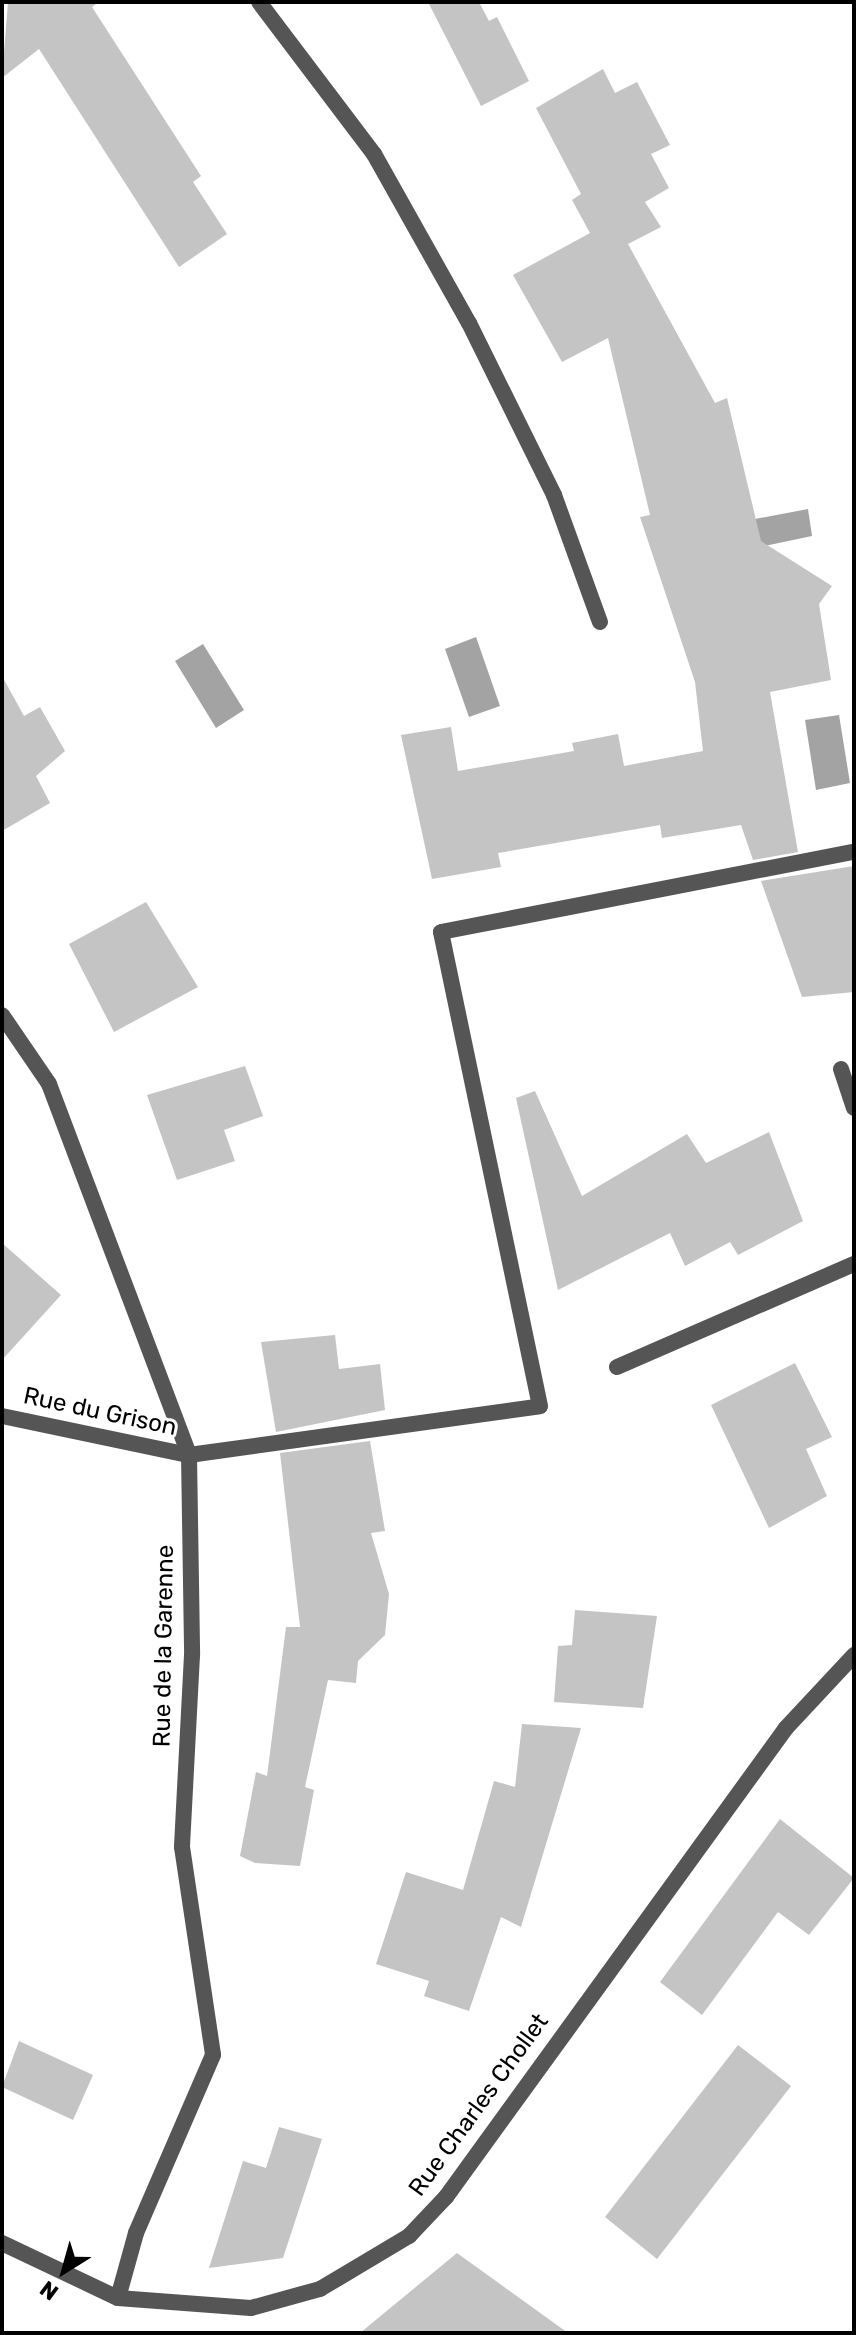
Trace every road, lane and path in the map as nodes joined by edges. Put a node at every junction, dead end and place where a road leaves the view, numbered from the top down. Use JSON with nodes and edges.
{"nodes":[{"id":1,"x":259,"y":2,"type":"edge"},
{"id":2,"x":600,"y":622,"type":"dead end"},
{"id":3,"x":854,"y":852,"type":"edge"},
{"id":4,"x":2,"y":1015,"type":"edge"},
{"id":5,"x":841,"y":1069,"type":"dead end"},
{"id":6,"x":854,"y":1108,"type":"edge"},
{"id":7,"x":854,"y":1264,"type":"edge"},
{"id":8,"x":617,"y":1367,"type":"dead end"},
{"id":9,"x":2,"y":1416,"type":"edge"},
{"id":10,"x":189,"y":1455,"type":"junction"},
{"id":11,"x":854,"y":1655,"type":"edge"},
{"id":12,"x":2,"y":2243,"type":"edge"},
{"id":13,"x":118,"y":2298,"type":"junction"}],
"edges":[{"from":1,"to":2,"type":"street"},
{"from":3,"to":10,"type":"street","name":"Rue du Grison"},
{"from":4,"to":10,"type":"street","name":"Rue de la Garenne"},
{"from":5,"to":6,"type":"street"},
{"from":7,"to":8,"type":"street"},
{"from":9,"to":10,"type":"street","name":"Rue du Grison"},
{"from":10,"to":13,"type":"street","name":"Rue de la Garenne"},
{"from":11,"to":13,"type":"street","name":"Rue Charles Chollet"},
{"from":12,"to":13,"type":"street","name":"Rue Charles Chollet"}]}
